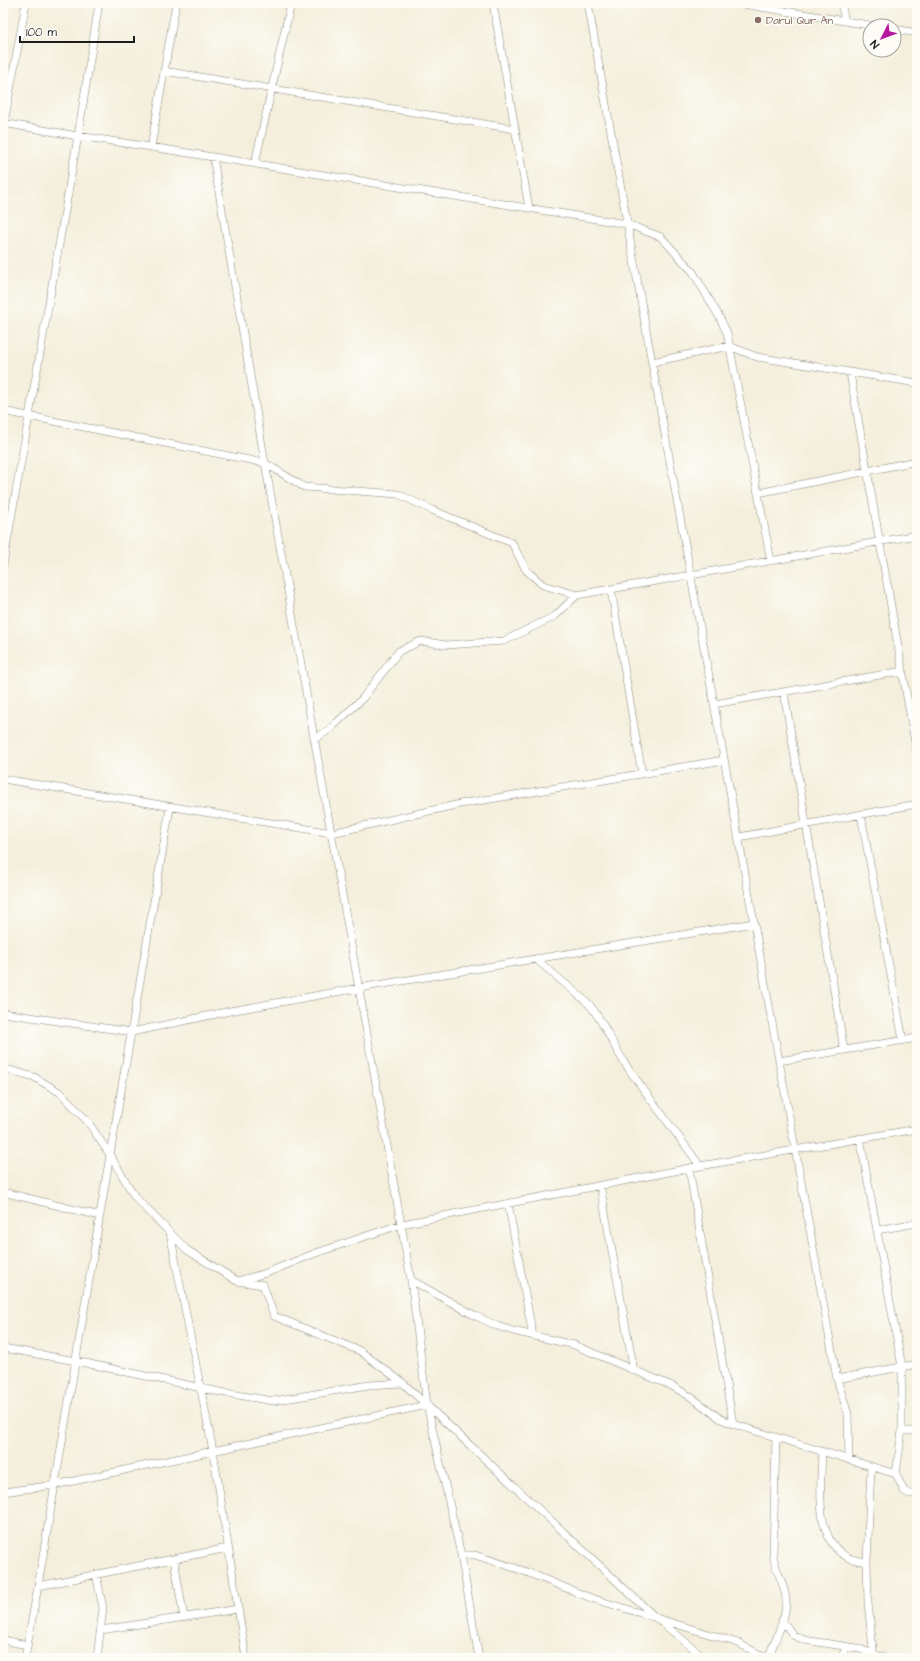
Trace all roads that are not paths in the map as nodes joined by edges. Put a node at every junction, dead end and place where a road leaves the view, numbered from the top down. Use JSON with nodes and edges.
{"nodes":[{"id":1,"x":26,"y":3,"type":"edge"},
{"id":2,"x":99,"y":3,"type":"edge"},
{"id":3,"x":176,"y":3,"type":"edge"},
{"id":4,"x":291,"y":3,"type":"edge"},
{"id":5,"x":492,"y":3,"type":"edge"},
{"id":6,"x":588,"y":3,"type":"edge"},
{"id":7,"x":737,"y":3,"type":"edge"},
{"id":8,"x":841,"y":3,"type":"edge"},
{"id":9,"x":845,"y":21,"type":"junction"},
{"id":10,"x":862,"y":24,"type":"edge"},
{"id":11,"x":902,"y":30,"type":"edge"},
{"id":12,"x":917,"y":33,"type":"edge"},
{"id":13,"x":164,"y":71,"type":"junction"},
{"id":14,"x":272,"y":89,"type":"junction"},
{"id":15,"x":4,"y":123,"type":"edge"},
{"id":16,"x":515,"y":129,"type":"junction"},
{"id":17,"x":78,"y":136,"type":"junction"},
{"id":18,"x":151,"y":147,"type":"junction"},
{"id":19,"x":213,"y":157,"type":"junction"},
{"id":20,"x":255,"y":163,"type":"junction"},
{"id":21,"x":529,"y":208,"type":"junction"},
{"id":22,"x":627,"y":224,"type":"junction"},
{"id":23,"x":729,"y":346,"type":"junction"},
{"id":24,"x":652,"y":363,"type":"junction"},
{"id":25,"x":850,"y":373,"type":"junction"},
{"id":26,"x":917,"y":383,"type":"edge"},
{"id":27,"x":3,"y":411,"type":"edge"},
{"id":28,"x":30,"y":416,"type":"junction"},
{"id":29,"x":917,"y":461,"type":"edge"},
{"id":30,"x":265,"y":463,"type":"junction"},
{"id":31,"x":867,"y":471,"type":"junction"},
{"id":32,"x":758,"y":493,"type":"junction"},
{"id":33,"x":917,"y":535,"type":"edge"},
{"id":34,"x":880,"y":542,"type":"junction"},
{"id":35,"x":771,"y":561,"type":"junction"},
{"id":36,"x":3,"y":565,"type":"edge"},
{"id":37,"x":691,"y":575,"type":"junction"},
{"id":38,"x":611,"y":589,"type":"junction"},
{"id":39,"x":577,"y":595,"type":"junction"},
{"id":40,"x":903,"y":671,"type":"junction"},
{"id":41,"x":784,"y":692,"type":"junction"},
{"id":42,"x":714,"y":704,"type":"junction"},
{"id":43,"x":315,"y":739,"type":"junction"},
{"id":44,"x":917,"y":754,"type":"edge"},
{"id":45,"x":724,"y":760,"type":"junction"},
{"id":46,"x":642,"y":774,"type":"junction"},
{"id":47,"x":3,"y":779,"type":"edge"},
{"id":48,"x":917,"y":804,"type":"edge"},
{"id":49,"x":170,"y":808,"type":"junction"},
{"id":50,"x":861,"y":815,"type":"junction"},
{"id":51,"x":806,"y":825,"type":"junction"},
{"id":52,"x":332,"y":834,"type":"junction"},
{"id":53,"x":739,"y":837,"type":"junction"},
{"id":54,"x":754,"y":923,"type":"junction"},
{"id":55,"x":536,"y":959,"type":"junction"},
{"id":56,"x":359,"y":988,"type":"junction"},
{"id":57,"x":3,"y":1013,"type":"edge"},
{"id":58,"x":132,"y":1032,"type":"junction"},
{"id":59,"x":917,"y":1038,"type":"edge"},
{"id":60,"x":903,"y":1040,"type":"junction"},
{"id":61,"x":844,"y":1050,"type":"junction"},
{"id":62,"x":779,"y":1061,"type":"junction"},
{"id":63,"x":3,"y":1068,"type":"edge"},
{"id":64,"x":917,"y":1129,"type":"edge"},
{"id":65,"x":860,"y":1138,"type":"junction"},
{"id":66,"x":796,"y":1149,"type":"junction"},
{"id":67,"x":110,"y":1155,"type":"junction"},
{"id":68,"x":700,"y":1166,"type":"junction"},
{"id":69,"x":689,"y":1168,"type":"junction"},
{"id":70,"x":600,"y":1185,"type":"junction"},
{"id":71,"x":3,"y":1192,"type":"edge"},
{"id":72,"x":508,"y":1203,"type":"junction"},
{"id":73,"x":100,"y":1216,"type":"junction"},
{"id":74,"x":917,"y":1223,"type":"edge"},
{"id":75,"x":402,"y":1224,"type":"junction"},
{"id":76,"x":877,"y":1230,"type":"junction"},
{"id":77,"x":170,"y":1233,"type":"junction"},
{"id":78,"x":411,"y":1280,"type":"junction"},
{"id":79,"x":237,"y":1281,"type":"junction"},
{"id":80,"x":533,"y":1336,"type":"junction"},
{"id":81,"x":3,"y":1348,"type":"edge"},
{"id":82,"x":76,"y":1361,"type":"junction"},
{"id":83,"x":917,"y":1364,"type":"edge"},
{"id":84,"x":902,"y":1366,"type":"junction"},
{"id":85,"x":634,"y":1371,"type":"junction"},
{"id":86,"x":837,"y":1379,"type":"junction"},
{"id":87,"x":403,"y":1383,"type":"junction"},
{"id":88,"x":201,"y":1388,"type":"junction"},
{"id":89,"x":427,"y":1405,"type":"junction"},
{"id":90,"x":733,"y":1424,"type":"junction"},
{"id":91,"x":902,"y":1431,"type":"junction"},
{"id":92,"x":917,"y":1432,"type":"edge"},
{"id":93,"x":776,"y":1438,"type":"junction"},
{"id":94,"x":214,"y":1451,"type":"junction"},
{"id":95,"x":822,"y":1452,"type":"junction"},
{"id":96,"x":849,"y":1460,"type":"junction"},
{"id":97,"x":871,"y":1467,"type":"junction"},
{"id":98,"x":896,"y":1474,"type":"junction"},
{"id":99,"x":54,"y":1485,"type":"junction"},
{"id":100,"x":3,"y":1492,"type":"edge"},
{"id":101,"x":917,"y":1494,"type":"edge"},
{"id":102,"x":228,"y":1548,"type":"junction"},
{"id":103,"x":461,"y":1555,"type":"junction"},
{"id":104,"x":174,"y":1559,"type":"junction"},
{"id":105,"x":867,"y":1562,"type":"junction"},
{"id":106,"x":96,"y":1574,"type":"junction"},
{"id":107,"x":38,"y":1586,"type":"junction"},
{"id":108,"x":238,"y":1609,"type":"junction"},
{"id":109,"x":656,"y":1617,"type":"junction"},
{"id":110,"x":184,"y":1618,"type":"junction"},
{"id":111,"x":782,"y":1620,"type":"junction"},
{"id":112,"x":101,"y":1630,"type":"junction"},
{"id":113,"x":3,"y":1640,"type":"edge"},
{"id":114,"x":27,"y":1645,"type":"junction"},
{"id":115,"x":846,"y":1647,"type":"junction"},
{"id":116,"x":873,"y":1656,"type":"edge"},
{"id":117,"x":25,"y":1658,"type":"edge"},
{"id":118,"x":97,"y":1658,"type":"edge"},
{"id":119,"x":246,"y":1658,"type":"edge"},
{"id":120,"x":479,"y":1658,"type":"edge"},
{"id":121,"x":705,"y":1658,"type":"edge"},
{"id":122,"x":767,"y":1658,"type":"edge"},
{"id":123,"x":841,"y":1658,"type":"edge"},
{"id":124,"x":884,"y":1658,"type":"edge"}],
"edges":[{"from":1,"to":15,"type":"street"},
{"from":2,"to":17,"type":"street"},
{"from":3,"to":13,"type":"street"},
{"from":4,"to":14,"type":"street"},
{"from":5,"to":16,"type":"street"},
{"from":6,"to":22,"type":"street"},
{"from":7,"to":9,"type":"street"},
{"from":8,"to":9,"type":"street"},
{"from":9,"to":10,"type":"street"},
{"from":11,"to":12,"type":"street"},
{"from":13,"to":14,"type":"street"},
{"from":13,"to":18,"type":"street"},
{"from":14,"to":16,"type":"street"},
{"from":14,"to":20,"type":"street"},
{"from":15,"to":17,"type":"street"},
{"from":16,"to":21,"type":"street"},
{"from":17,"to":18,"type":"street"},
{"from":17,"to":28,"type":"street"},
{"from":18,"to":19,"type":"street"},
{"from":19,"to":20,"type":"street"},
{"from":19,"to":30,"type":"street"},
{"from":20,"to":21,"type":"street"},
{"from":21,"to":22,"type":"street"},
{"from":22,"to":23,"type":"street"},
{"from":22,"to":24,"type":"street"},
{"from":23,"to":24,"type":"street"},
{"from":23,"to":25,"type":"street"},
{"from":23,"to":32,"type":"street"},
{"from":24,"to":37,"type":"street"},
{"from":25,"to":26,"type":"street"},
{"from":25,"to":31,"type":"street"},
{"from":27,"to":28,"type":"street"},
{"from":28,"to":30,"type":"street"},
{"from":28,"to":36,"type":"street"},
{"from":29,"to":31,"type":"street"},
{"from":30,"to":39,"type":"street"},
{"from":30,"to":43,"type":"street"},
{"from":31,"to":32,"type":"street"},
{"from":31,"to":34,"type":"street"},
{"from":32,"to":35,"type":"street"},
{"from":33,"to":34,"type":"street"},
{"from":34,"to":35,"type":"street"},
{"from":34,"to":40,"type":"street"},
{"from":35,"to":37,"type":"street"},
{"from":37,"to":38,"type":"street"},
{"from":37,"to":42,"type":"street"},
{"from":38,"to":39,"type":"street"},
{"from":38,"to":46,"type":"street"},
{"from":39,"to":43,"type":"street"},
{"from":40,"to":41,"type":"street"},
{"from":40,"to":44,"type":"street"},
{"from":41,"to":42,"type":"street"},
{"from":41,"to":51,"type":"street"},
{"from":42,"to":45,"type":"street"},
{"from":43,"to":52,"type":"street"},
{"from":45,"to":46,"type":"street"},
{"from":45,"to":53,"type":"street"},
{"from":46,"to":52,"type":"street"},
{"from":47,"to":49,"type":"street"},
{"from":48,"to":50,"type":"street"},
{"from":49,"to":52,"type":"street"},
{"from":49,"to":58,"type":"street"},
{"from":50,"to":51,"type":"street"},
{"from":50,"to":60,"type":"street"},
{"from":51,"to":53,"type":"street"},
{"from":51,"to":61,"type":"street"},
{"from":52,"to":56,"type":"street"},
{"from":53,"to":54,"type":"street"},
{"from":54,"to":55,"type":"street"},
{"from":54,"to":62,"type":"street"},
{"from":55,"to":56,"type":"street"},
{"from":55,"to":68,"type":"street"},
{"from":56,"to":58,"type":"street"},
{"from":56,"to":75,"type":"street"},
{"from":57,"to":58,"type":"street"},
{"from":58,"to":67,"type":"street"},
{"from":59,"to":60,"type":"street"},
{"from":60,"to":61,"type":"street"},
{"from":61,"to":62,"type":"street"},
{"from":62,"to":66,"type":"street"},
{"from":63,"to":67,"type":"street"},
{"from":64,"to":65,"type":"street"},
{"from":65,"to":66,"type":"street"},
{"from":65,"to":76,"type":"street"},
{"from":66,"to":68,"type":"street"},
{"from":66,"to":86,"type":"street"},
{"from":67,"to":73,"type":"street"},
{"from":67,"to":77,"type":"street"},
{"from":68,"to":69,"type":"street"},
{"from":69,"to":70,"type":"street"},
{"from":69,"to":90,"type":"street"},
{"from":70,"to":72,"type":"street"},
{"from":70,"to":85,"type":"street"},
{"from":71,"to":73,"type":"street"},
{"from":72,"to":75,"type":"street"},
{"from":72,"to":80,"type":"street"},
{"from":73,"to":82,"type":"street"},
{"from":74,"to":76,"type":"street"},
{"from":75,"to":78,"type":"street"},
{"from":75,"to":79,"type":"street"},
{"from":76,"to":84,"type":"street"},
{"from":77,"to":79,"type":"street"},
{"from":77,"to":88,"type":"street"},
{"from":78,"to":80,"type":"street"},
{"from":78,"to":89,"type":"street"},
{"from":79,"to":87,"type":"street"},
{"from":80,"to":85,"type":"street"},
{"from":81,"to":82,"type":"street"},
{"from":82,"to":88,"type":"street"},
{"from":82,"to":99,"type":"street"},
{"from":83,"to":84,"type":"street"},
{"from":84,"to":86,"type":"street"},
{"from":84,"to":91,"type":"street"},
{"from":85,"to":90,"type":"street"},
{"from":86,"to":96,"type":"street"},
{"from":87,"to":88,"type":"street"},
{"from":87,"to":89,"type":"street"},
{"from":88,"to":94,"type":"street"},
{"from":89,"to":94,"type":"street"},
{"from":89,"to":103,"type":"street"},
{"from":89,"to":109,"type":"street"},
{"from":90,"to":93,"type":"street"},
{"from":91,"to":92,"type":"street"},
{"from":91,"to":98,"type":"street"},
{"from":93,"to":95,"type":"street"},
{"from":93,"to":111,"type":"street"},
{"from":94,"to":99,"type":"street"},
{"from":94,"to":102,"type":"street"},
{"from":95,"to":96,"type":"street"},
{"from":95,"to":105,"type":"street"},
{"from":96,"to":97,"type":"street"},
{"from":97,"to":98,"type":"street"},
{"from":97,"to":105,"type":"street"},
{"from":98,"to":101,"type":"street"},
{"from":99,"to":100,"type":"street"},
{"from":99,"to":107,"type":"street"},
{"from":102,"to":104,"type":"street"},
{"from":102,"to":108,"type":"street"},
{"from":103,"to":109,"type":"street"},
{"from":103,"to":120,"type":"street"},
{"from":104,"to":106,"type":"street"},
{"from":104,"to":110,"type":"street"},
{"from":105,"to":116,"type":"street"},
{"from":106,"to":107,"type":"street"},
{"from":106,"to":112,"type":"street"},
{"from":107,"to":114,"type":"street"},
{"from":108,"to":110,"type":"street"},
{"from":108,"to":119,"type":"street"},
{"from":109,"to":121,"type":"street"},
{"from":109,"to":122,"type":"street"},
{"from":110,"to":112,"type":"street"},
{"from":111,"to":115,"type":"street"},
{"from":111,"to":122,"type":"street"},
{"from":112,"to":118,"type":"street"},
{"from":113,"to":114,"type":"street"},
{"from":114,"to":117,"type":"street"},
{"from":115,"to":116,"type":"street"},
{"from":115,"to":123,"type":"street"},
{"from":116,"to":124,"type":"street"}]}
